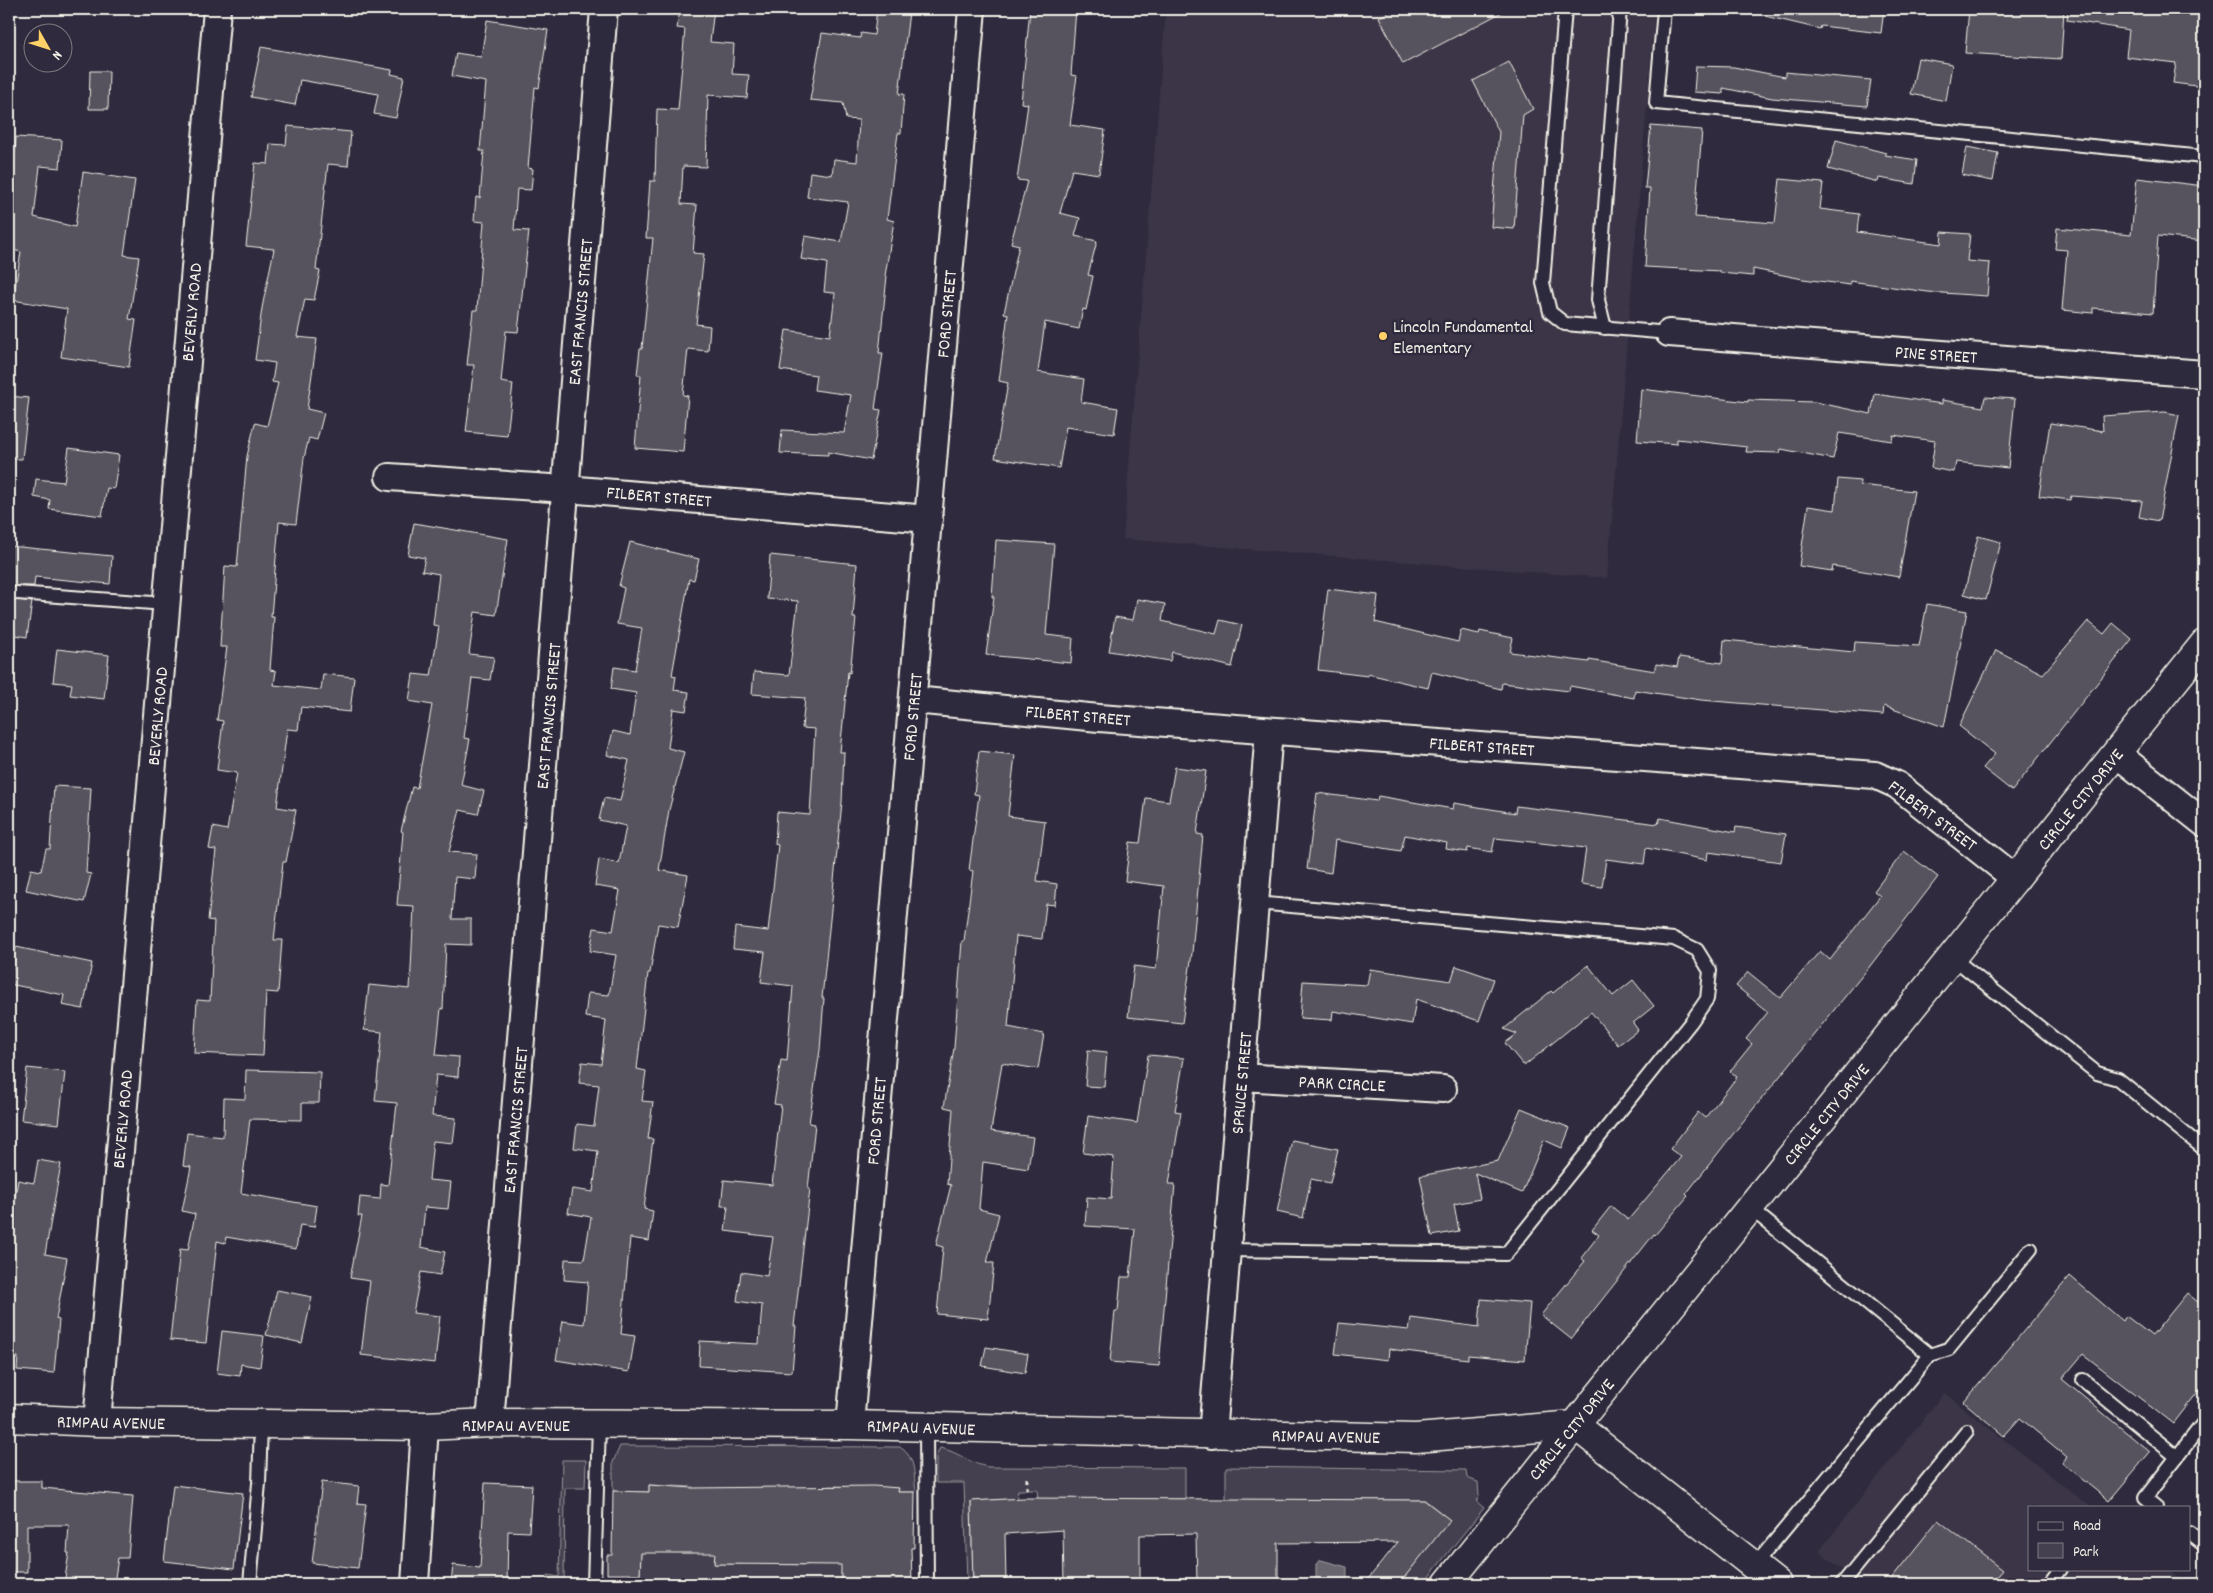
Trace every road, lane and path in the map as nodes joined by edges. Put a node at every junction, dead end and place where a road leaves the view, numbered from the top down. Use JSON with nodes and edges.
{"nodes":[{"id":1,"x":217,"y":9,"type":"edge"},
{"id":2,"x":604,"y":9,"type":"edge"},
{"id":3,"x":972,"y":9,"type":"edge"},
{"id":4,"x":1565,"y":9,"type":"edge"},
{"id":5,"x":1620,"y":9,"type":"edge"},
{"id":6,"x":1664,"y":9,"type":"edge"},
{"id":7,"x":2204,"y":157,"type":"edge"},
{"id":8,"x":1605,"y":328,"type":"junction"},
{"id":9,"x":1668,"y":333,"type":"joint"},
{"id":10,"x":2204,"y":374,"type":"edge"},
{"id":11,"x":389,"y":477,"type":"dead end"},
{"id":12,"x":566,"y":489,"type":"junction"},
{"id":13,"x":929,"y":519,"type":"junction"},
{"id":14,"x":16,"y":593,"type":"dead end"},
{"id":15,"x":166,"y":604,"type":"junction"},
{"id":16,"x":2204,"y":644,"type":"edge"},
{"id":17,"x":914,"y":700,"type":"junction"},
{"id":18,"x":1270,"y":731,"type":"junction"},
{"id":19,"x":2117,"y":754,"type":"junction"},
{"id":20,"x":2204,"y":823,"type":"edge"},
{"id":21,"x":2016,"y":879,"type":"junction"},
{"id":22,"x":1256,"y":903,"type":"junction"},
{"id":23,"x":1953,"y":958,"type":"junction"},
{"id":24,"x":1241,"y":1077,"type":"junction"},
{"id":25,"x":1444,"y":1088,"type":"dead end"},
{"id":26,"x":2204,"y":1150,"type":"edge"},
{"id":27,"x":1750,"y":1208,"type":"junction"},
{"id":28,"x":2031,"y":1249,"type":"dead end"},
{"id":29,"x":1227,"y":1250,"type":"junction"},
{"id":30,"x":1930,"y":1355,"type":"junction"},
{"id":31,"x":2083,"y":1380,"type":"dead end"},
{"id":32,"x":9,"y":1418,"type":"edge"},
{"id":33,"x":97,"y":1422,"type":"junction"},
{"id":34,"x":2204,"y":1422,"type":"edge"},
{"id":35,"x":490,"y":1423,"type":"junction"},
{"id":36,"x":262,"y":1424,"type":"junction"},
{"id":37,"x":599,"y":1425,"type":"junction"},
{"id":38,"x":850,"y":1425,"type":"junction"},
{"id":39,"x":1575,"y":1425,"type":"junction"},
{"id":40,"x":425,"y":1426,"type":"junction"},
{"id":41,"x":926,"y":1428,"type":"junction"},
{"id":42,"x":1967,"y":1431,"type":"dead end"},
{"id":43,"x":1212,"y":1435,"type":"junction"},
{"id":44,"x":2177,"y":1457,"type":"junction"},
{"id":45,"x":1027,"y":1475,"type":"dead end"},
{"id":46,"x":1027,"y":1490,"type":"dead end"},
{"id":47,"x":2155,"y":1506,"type":"edge"},
{"id":48,"x":2190,"y":1534,"type":"edge"},
{"id":49,"x":2204,"y":1545,"type":"edge"},
{"id":50,"x":1754,"y":1566,"type":"junction"},
{"id":51,"x":2059,"y":1570,"type":"edge"},
{"id":52,"x":250,"y":1584,"type":"edge"},
{"id":53,"x":415,"y":1584,"type":"edge"},
{"id":54,"x":594,"y":1584,"type":"edge"},
{"id":55,"x":927,"y":1584,"type":"edge"},
{"id":56,"x":1447,"y":1584,"type":"edge"},
{"id":57,"x":1777,"y":1584,"type":"edge"},
{"id":58,"x":1842,"y":1584,"type":"edge"},
{"id":59,"x":2049,"y":1584,"type":"edge"}],
"edges":[{"from":1,"to":15,"type":"street","name":"BEVERLY ROAD"},
{"from":2,"to":12,"type":"street","name":"EAST FRANCIS STREET"},
{"from":3,"to":13,"type":"street","name":"FORD STREET"},
{"from":4,"to":8,"type":"lane"},
{"from":5,"to":8,"type":"lane"},
{"from":6,"to":7,"type":"lane"},
{"from":8,"to":9,"type":"lane"},
{"from":9,"to":10,"type":"street","name":"PINE STREET"},
{"from":11,"to":12,"type":"street","name":"FILBERT STREET"},
{"from":12,"to":13,"type":"street","name":"FILBERT STREET"},
{"from":12,"to":35,"type":"street","name":"EAST FRANCIS STREET"},
{"from":13,"to":17,"type":"street","name":"FORD STREET"},
{"from":14,"to":15,"type":"lane"},
{"from":15,"to":33,"type":"street","name":"BEVERLY ROAD"},
{"from":16,"to":19,"type":"main road","name":"CIRCLE CITY DRIVE"},
{"from":17,"to":18,"type":"street","name":"FILBERT STREET"},
{"from":17,"to":38,"type":"street","name":"FORD STREET"},
{"from":18,"to":21,"type":"street","name":"FILBERT STREET"},
{"from":18,"to":22,"type":"street","name":"SPRUCE STREET"},
{"from":19,"to":20,"type":"street"},
{"from":19,"to":21,"type":"main road","name":"CIRCLE CITY DRIVE"},
{"from":21,"to":23,"type":"main road","name":"CIRCLE CITY DRIVE"},
{"from":22,"to":24,"type":"street","name":"SPRUCE STREET"},
{"from":22,"to":29,"type":"lane"},
{"from":23,"to":26,"type":"lane"},
{"from":23,"to":27,"type":"main road","name":"CIRCLE CITY DRIVE"},
{"from":24,"to":25,"type":"street","name":"PARK CIRCLE"},
{"from":24,"to":29,"type":"street","name":"SPRUCE STREET"},
{"from":27,"to":30,"type":"lane"},
{"from":27,"to":39,"type":"main road","name":"CIRCLE CITY DRIVE"},
{"from":28,"to":30,"type":"lane"},
{"from":29,"to":43,"type":"street","name":"SPRUCE STREET"},
{"from":30,"to":50,"type":"lane"},
{"from":31,"to":44,"type":"lane"},
{"from":32,"to":33,"type":"main road","name":"RIMPAU AVENUE"},
{"from":33,"to":36,"type":"main road","name":"RIMPAU AVENUE"},
{"from":34,"to":44,"type":"lane"},
{"from":35,"to":37,"type":"main road","name":"RIMPAU AVENUE"},
{"from":35,"to":40,"type":"main road","name":"RIMPAU AVENUE"},
{"from":36,"to":40,"type":"main road","name":"RIMPAU AVENUE"},
{"from":36,"to":52,"type":"lane"},
{"from":37,"to":38,"type":"main road","name":"RIMPAU AVENUE"},
{"from":37,"to":54,"type":"lane"},
{"from":38,"to":41,"type":"main road","name":"RIMPAU AVENUE"},
{"from":39,"to":43,"type":"main road","name":"RIMPAU AVENUE"},
{"from":39,"to":50,"type":"main road"},
{"from":39,"to":56,"type":"main road","name":"CIRCLE CITY DRIVE"},
{"from":40,"to":53,"type":"street"},
{"from":41,"to":43,"type":"main road","name":"RIMPAU AVENUE"},
{"from":41,"to":55,"type":"lane"},
{"from":42,"to":58,"type":"lane"},
{"from":44,"to":47,"type":"lane"},
{"from":45,"to":46,"type":"path"},
{"from":48,"to":49,"type":"lane"},
{"from":50,"to":57,"type":"main road"},
{"from":51,"to":59,"type":"lane"}]}
